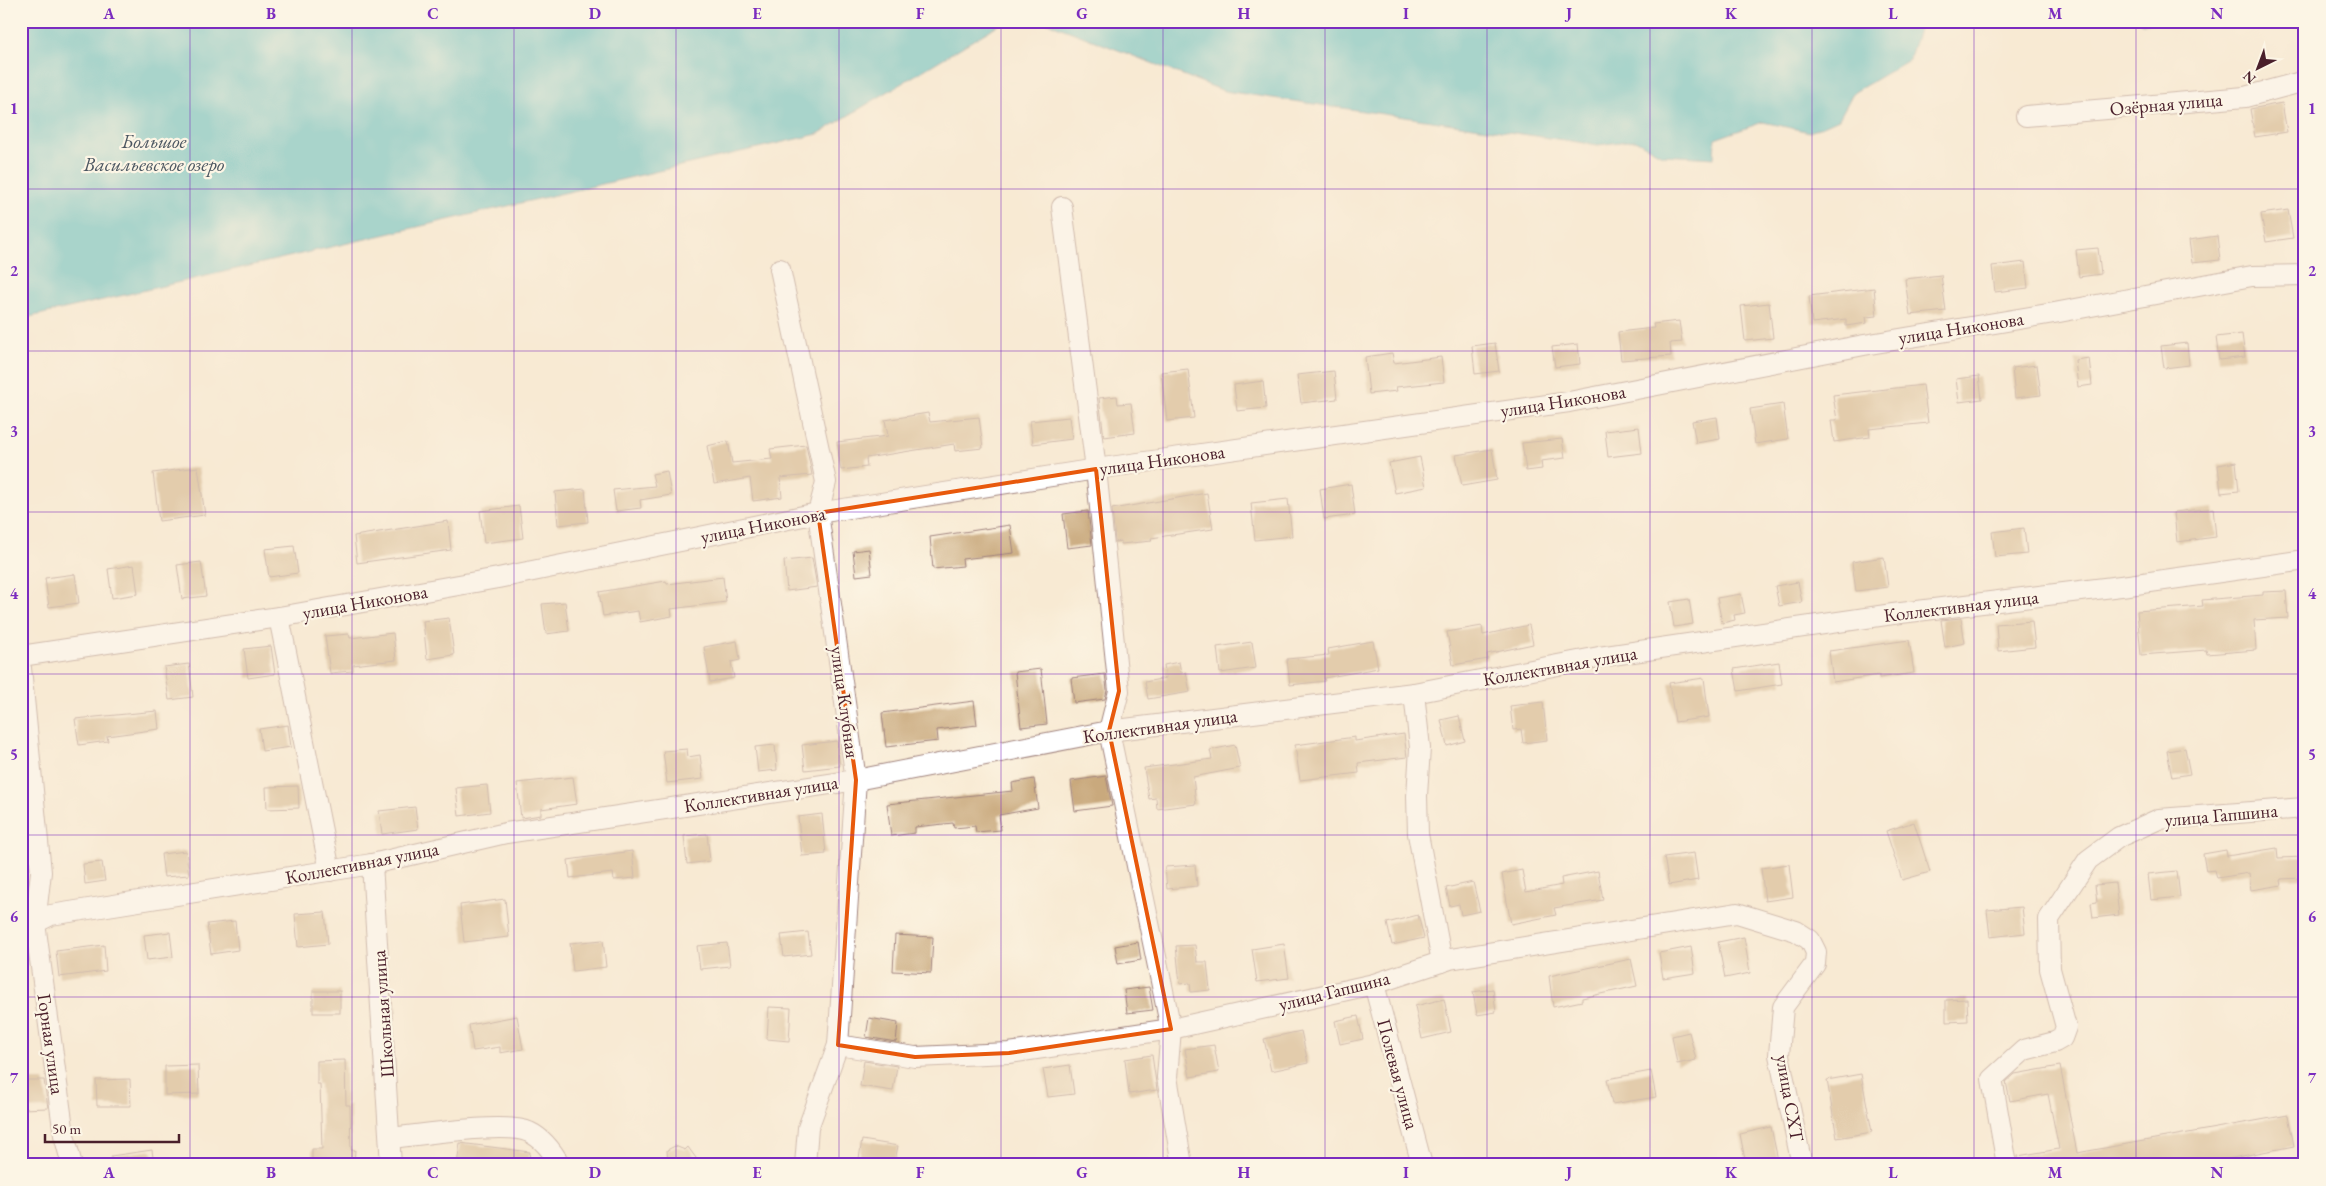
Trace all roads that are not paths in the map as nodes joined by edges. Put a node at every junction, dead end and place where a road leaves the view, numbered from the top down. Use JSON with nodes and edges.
{"nodes":[{"id":1,"x":2305,"y":81,"type":"edge"},
{"id":2,"x":2026,"y":116,"type":"dead end"},
{"id":3,"x":1062,"y":207,"type":"dead end"},
{"id":4,"x":780,"y":269,"type":"dead end"},
{"id":5,"x":2305,"y":275,"type":"edge"},
{"id":6,"x":1096,"y":470,"type":"junction"},
{"id":7,"x":818,"y":513,"type":"junction"},
{"id":8,"x":2305,"y":560,"type":"edge"},
{"id":9,"x":279,"y":617,"type":"junction"},
{"id":10,"x":21,"y":656,"type":"edge"},
{"id":11,"x":21,"y":668,"type":"edge"},
{"id":12,"x":1414,"y":693,"type":"junction"},
{"id":13,"x":1109,"y":731,"type":"junction"},
{"id":14,"x":856,"y":780,"type":"junction"},
{"id":15,"x":2305,"y":808,"type":"edge"},
{"id":16,"x":372,"y":864,"type":"junction"},
{"id":17,"x":330,"y":870,"type":"junction"},
{"id":18,"x":28,"y":924,"type":"edge"},
{"id":19,"x":1816,"y":952,"type":"joint"},
{"id":20,"x":1442,"y":962,"type":"junction"},
{"id":21,"x":1374,"y":984,"type":"junction"},
{"id":22,"x":1171,"y":1029,"type":"junction"},
{"id":23,"x":838,"y":1045,"type":"junction"},
{"id":24,"x":390,"y":1138,"type":"junction"},
{"id":25,"x":72,"y":1165,"type":"edge"},
{"id":26,"x":391,"y":1165,"type":"edge"},
{"id":27,"x":560,"y":1165,"type":"edge"},
{"id":28,"x":805,"y":1165,"type":"edge"},
{"id":29,"x":1182,"y":1165,"type":"edge"},
{"id":30,"x":1422,"y":1165,"type":"edge"},
{"id":31,"x":1802,"y":1165,"type":"edge"},
{"id":32,"x":2007,"y":1165,"type":"edge"}],
"edges":[{"from":1,"to":2,"type":"street","name":"Озёрная улица"},
{"from":3,"to":6,"type":"street"},
{"from":4,"to":7,"type":"street","name":"улица Клубная"},
{"from":5,"to":6,"type":"street","name":"улица Никонова"},
{"from":6,"to":7,"type":"street","name":"улица Никонова"},
{"from":6,"to":13,"type":"street"},
{"from":7,"to":9,"type":"street","name":"улица Никонова"},
{"from":7,"to":14,"type":"street","name":"улица Клубная"},
{"from":8,"to":12,"type":"street","name":"Коллективная улица"},
{"from":9,"to":10,"type":"street","name":"улица Никонова"},
{"from":9,"to":17,"type":"street"},
{"from":11,"to":18,"type":"street","name":"Горная улица"},
{"from":12,"to":13,"type":"street","name":"Коллективная улица"},
{"from":12,"to":20,"type":"street"},
{"from":13,"to":14,"type":"street","name":"Коллективная улица"},
{"from":13,"to":22,"type":"street"},
{"from":14,"to":16,"type":"street","name":"Коллективная улица"},
{"from":14,"to":23,"type":"street","name":"улица Клубная"},
{"from":15,"to":32,"type":"street","name":"улица Гапшина"},
{"from":16,"to":17,"type":"street","name":"Коллективная улица"},
{"from":16,"to":24,"type":"street","name":"Школьная улица"},
{"from":17,"to":18,"type":"street","name":"Коллективная улица"},
{"from":18,"to":25,"type":"street","name":"Горная улица"},
{"from":19,"to":20,"type":"street","name":"улица Гапшина"},
{"from":19,"to":31,"type":"street","name":"улица СХТ"},
{"from":20,"to":21,"type":"street","name":"улица Гапшина"},
{"from":21,"to":22,"type":"street","name":"улица Гапшина"},
{"from":21,"to":30,"type":"street","name":"Полевая улица"},
{"from":22,"to":23,"type":"street","name":"улица Гапшина"},
{"from":22,"to":29,"type":"street"},
{"from":23,"to":28,"type":"street","name":"улица Клубная"},
{"from":24,"to":26,"type":"street","name":"Школьная улица"},
{"from":24,"to":27,"type":"street"}]}
